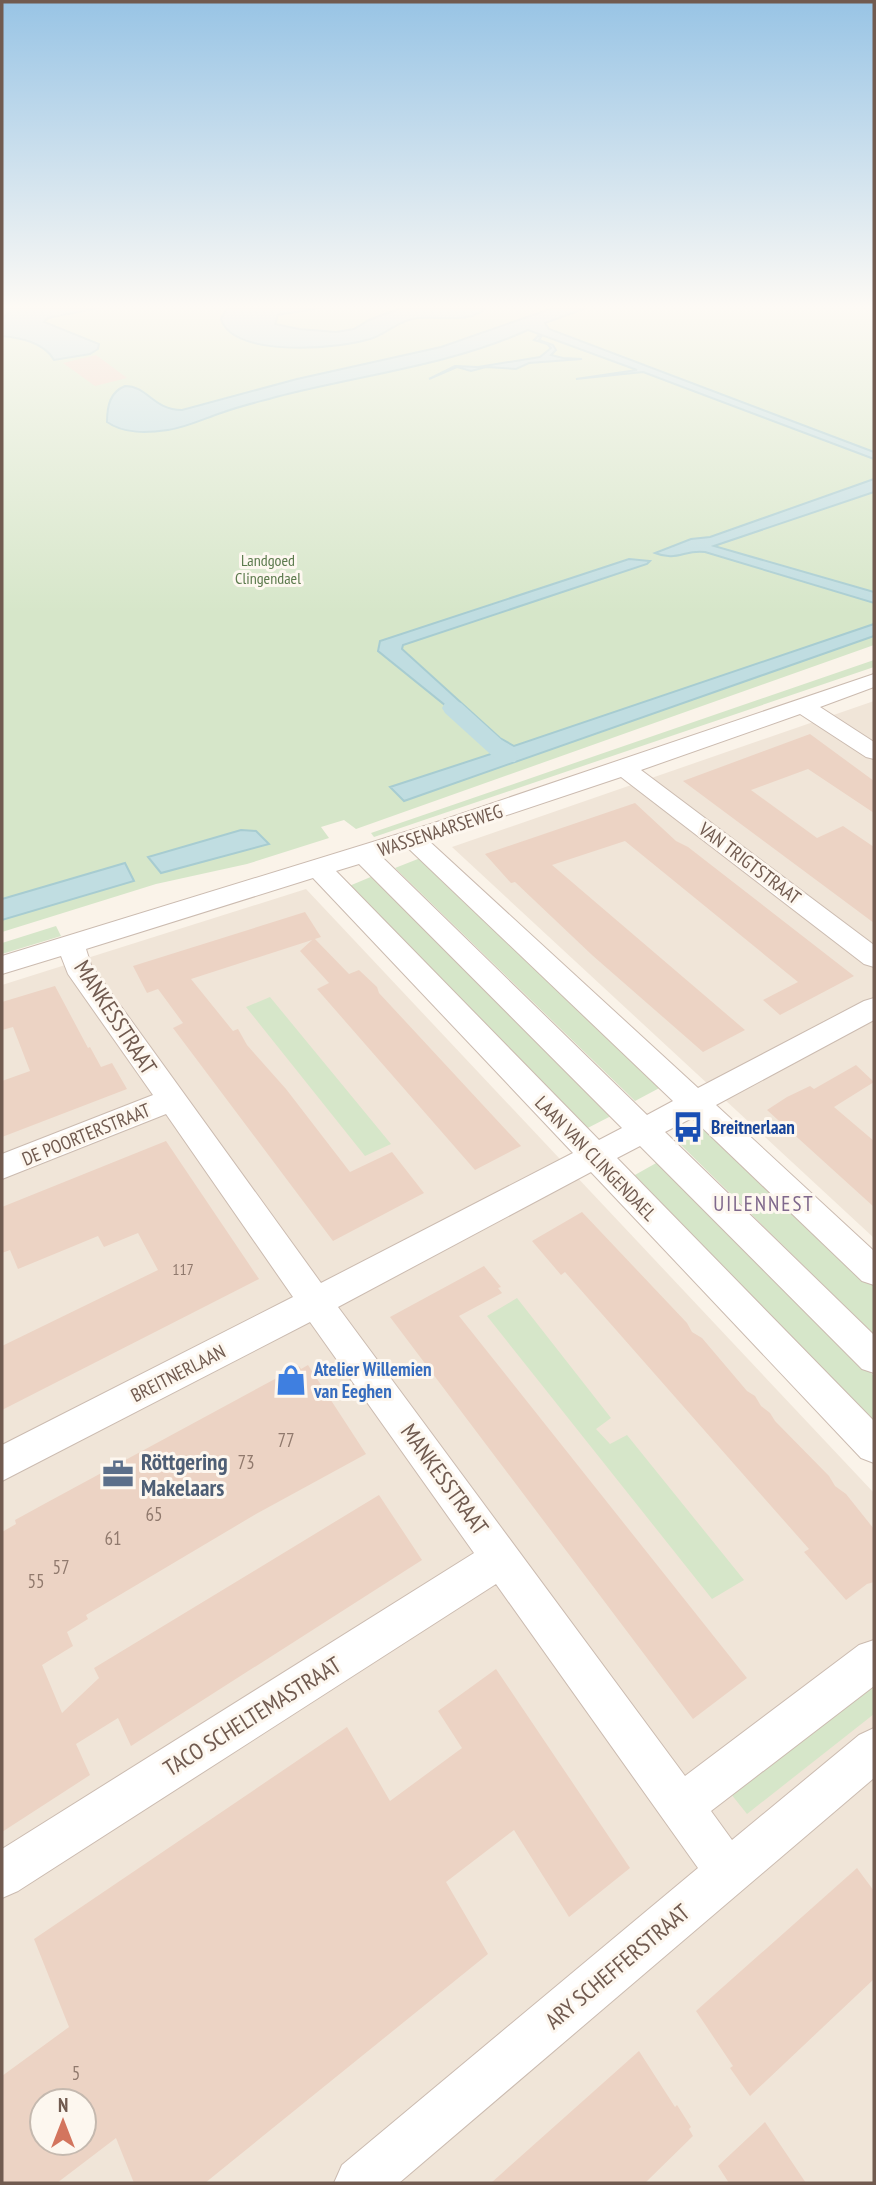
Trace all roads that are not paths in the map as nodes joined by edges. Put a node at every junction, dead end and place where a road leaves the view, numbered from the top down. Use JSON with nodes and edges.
{"nodes":[{"id":1,"x":874,"y":680,"type":"edge"},
{"id":2,"x":803,"y":706,"type":"junction"},
{"id":3,"x":874,"y":752,"type":"edge"},
{"id":4,"x":625,"y":769,"type":"junction"},
{"id":5,"x":413,"y":839,"type":"junction"},
{"id":6,"x":364,"y":854,"type":"junction"},
{"id":7,"x":319,"y":869,"type":"junction"},
{"id":8,"x":71,"y":944,"type":"junction"},
{"id":9,"x":874,"y":958,"type":"edge"},
{"id":10,"x":2,"y":965,"type":"edge"},
{"id":11,"x":874,"y":1008,"type":"edge"},
{"id":12,"x":171,"y":1100,"type":"junction"},
{"id":13,"x":695,"y":1103,"type":"junction"},
{"id":14,"x":644,"y":1130,"type":"junction"},
{"id":15,"x":593,"y":1156,"type":"junction"},
{"id":16,"x":2,"y":1167,"type":"edge"},
{"id":17,"x":874,"y":1271,"type":"edge"},
{"id":18,"x":315,"y":1302,"type":"junction"},
{"id":19,"x":874,"y":1358,"type":"edge"},
{"id":20,"x":874,"y":1446,"type":"edge"},
{"id":21,"x":2,"y":1464,"type":"edge"},
{"id":22,"x":502,"y":1558,"type":"junction"},
{"id":23,"x":874,"y":1660,"type":"edge"},
{"id":24,"x":874,"y":1750,"type":"edge"},
{"id":25,"x":681,"y":1807,"type":"junction"},
{"id":26,"x":728,"y":1872,"type":"junction"},
{"id":27,"x":2,"y":1875,"type":"edge"},
{"id":28,"x":360,"y":2183,"type":"edge"}],
"edges":[{"from":1,"to":2,"type":"street","name":"WASSENAARSEWEG"},
{"from":2,"to":3,"type":"street"},
{"from":2,"to":4,"type":"street","name":"WASSENAARSEWEG"},
{"from":4,"to":5,"type":"street","name":"WASSENAARSEWEG"},
{"from":4,"to":9,"type":"street","name":"VAN TRIGTSTRAAT"},
{"from":5,"to":6,"type":"street","name":"WASSENAARSEWEG"},
{"from":5,"to":13,"type":"street"},
{"from":6,"to":7,"type":"street","name":"WASSENAARSEWEG"},
{"from":6,"to":14,"type":"street"},
{"from":7,"to":8,"type":"street","name":"WASSENAARSEWEG"},
{"from":7,"to":15,"type":"street","name":"LAAN VAN CLINGENDAEL"},
{"from":8,"to":10,"type":"street","name":"WASSENAARSEWEG"},
{"from":8,"to":12,"type":"street","name":"MANKESSTRAAT"},
{"from":11,"to":13,"type":"street","name":"BREITNERLAAN"},
{"from":12,"to":16,"type":"street","name":"DE POORTERSTRAAT"},
{"from":12,"to":18,"type":"street","name":"MANKESSTRAAT"},
{"from":13,"to":14,"type":"street","name":"BREITNERLAAN"},
{"from":13,"to":17,"type":"street"},
{"from":14,"to":15,"type":"street","name":"BREITNERLAAN"},
{"from":14,"to":19,"type":"street"},
{"from":15,"to":18,"type":"street","name":"BREITNERLAAN"},
{"from":15,"to":20,"type":"street","name":"LAAN VAN CLINGENDAEL"},
{"from":18,"to":21,"type":"street","name":"BREITNERLAAN"},
{"from":18,"to":22,"type":"street","name":"MANKESSTRAAT"},
{"from":22,"to":25,"type":"street","name":"MANKESSTRAAT"},
{"from":22,"to":27,"type":"street","name":"TACO SCHELTEMASTRAAT"},
{"from":23,"to":25,"type":"street"},
{"from":24,"to":26,"type":"street","name":"ARY SCHEFFERSTRAAT"},
{"from":25,"to":26,"type":"street","name":"MANKESSTRAAT"},
{"from":26,"to":28,"type":"street","name":"ARY SCHEFFERSTRAAT"}]}
